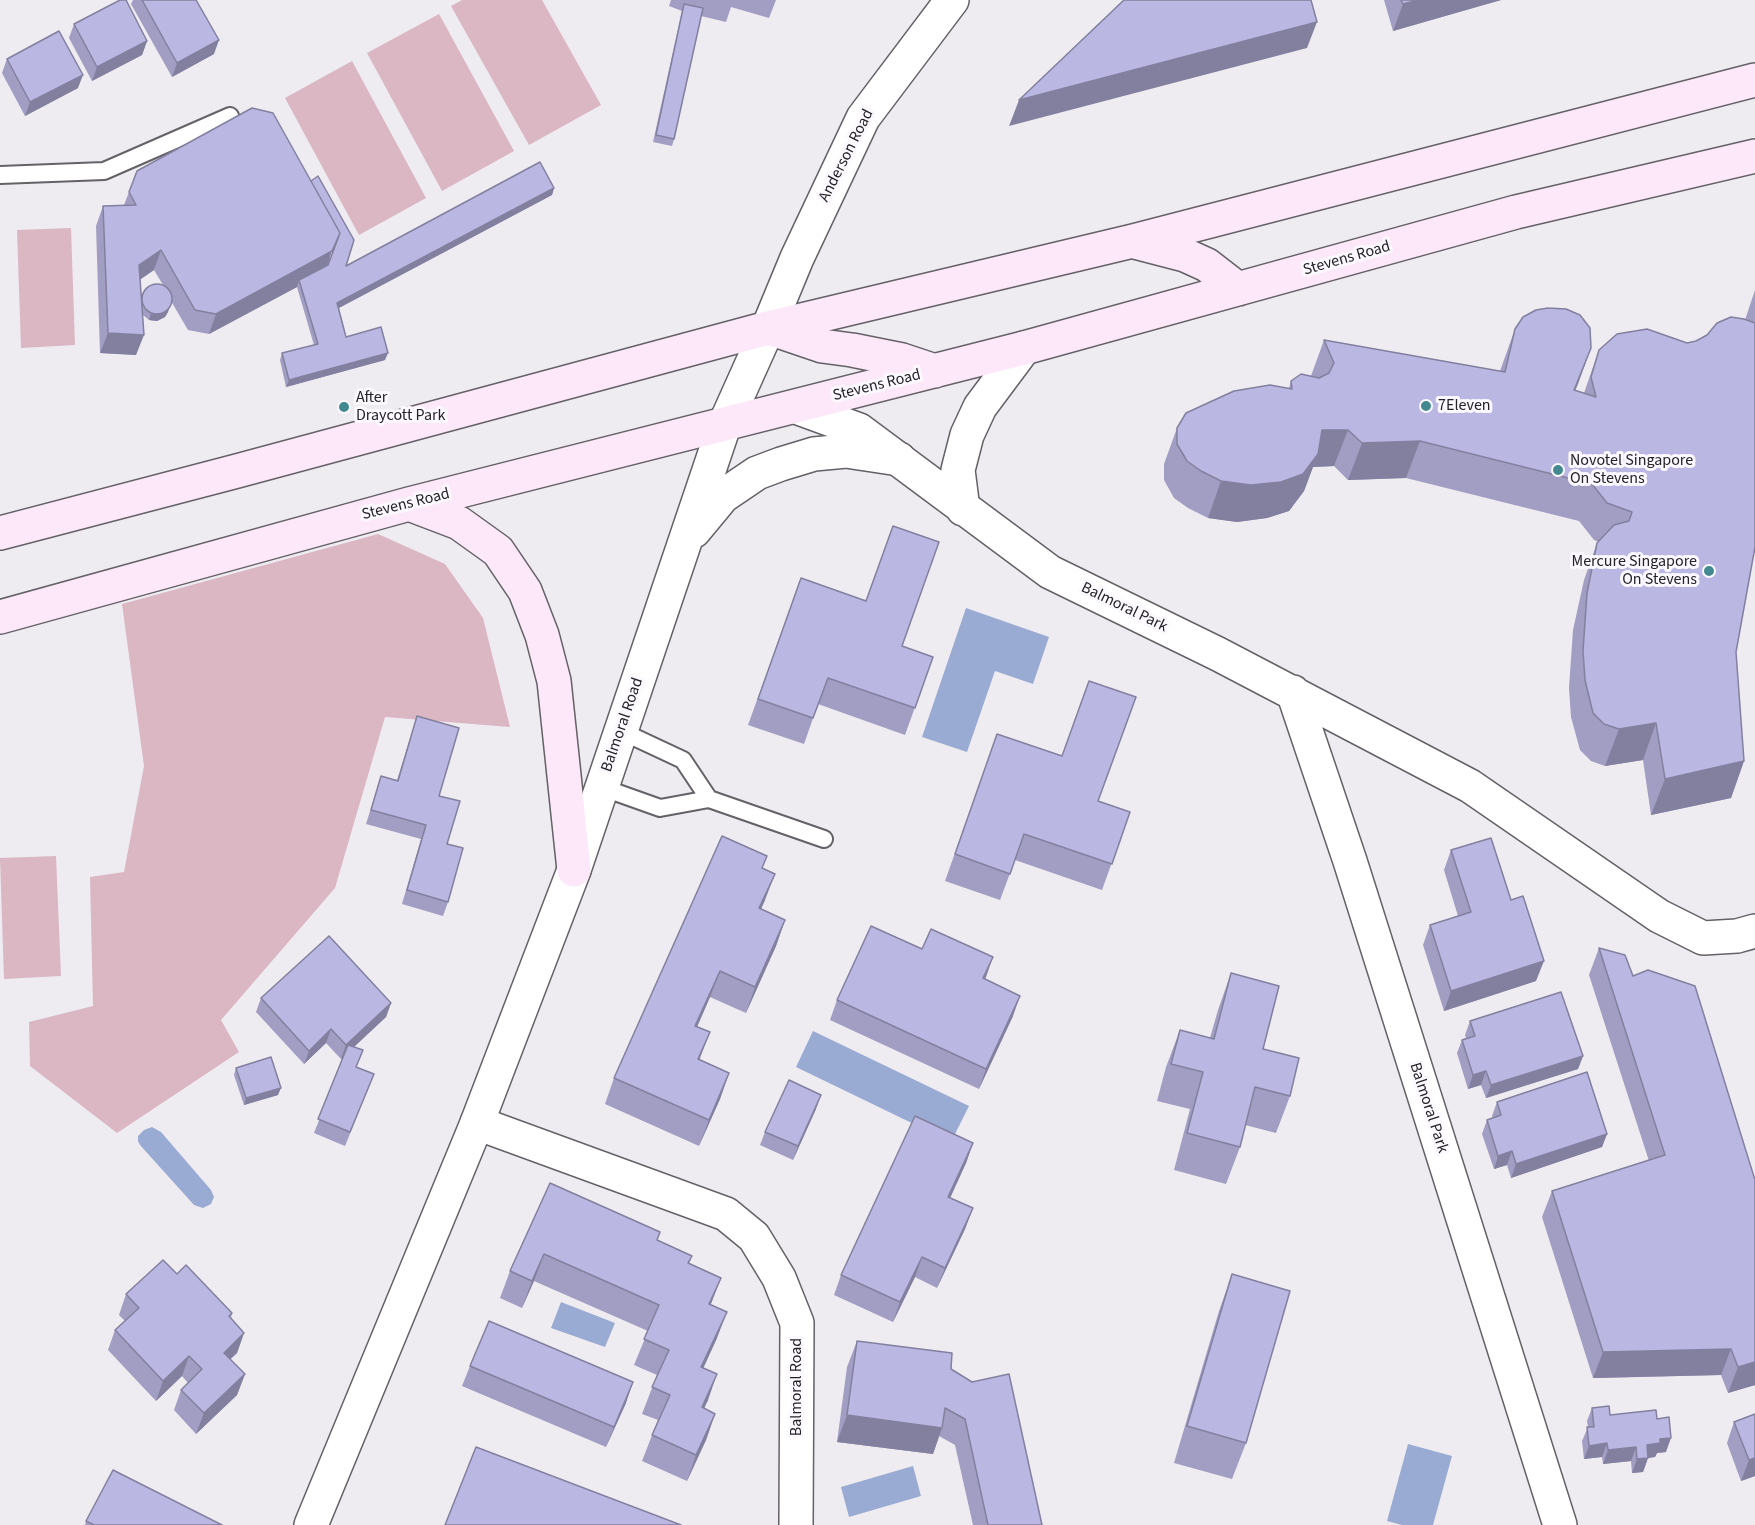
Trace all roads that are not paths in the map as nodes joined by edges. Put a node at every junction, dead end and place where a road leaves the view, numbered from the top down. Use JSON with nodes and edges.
{"nodes":[{"id":1,"x":952,"y":0,"type":"edge"},
{"id":2,"x":1755,"y":80,"type":"edge"},
{"id":3,"x":230,"y":116,"type":"dead end"},
{"id":4,"x":1755,"y":156,"type":"edge"},
{"id":5,"x":0,"y":175,"type":"edge"},
{"id":6,"x":1133,"y":241,"type":"junction"},
{"id":7,"x":1238,"y":290,"type":"junction"},
{"id":8,"x":768,"y":328,"type":"junction"},
{"id":9,"x":1024,"y":348,"type":"junction"},
{"id":10,"x":935,"y":371,"type":"junction"},
{"id":11,"x":796,"y":407,"type":"junction"},
{"id":12,"x":724,"y":426,"type":"junction"},
{"id":13,"x":899,"y":459,"type":"junction"},
{"id":14,"x":409,"y":504,"type":"junction"},
{"id":15,"x":963,"y":508,"type":"junction"},
{"id":16,"x":0,"y":533,"type":"edge"},
{"id":17,"x":685,"y":541,"type":"junction"},
{"id":18,"x":6,"y":614,"type":"edge"},
{"id":19,"x":1293,"y":693,"type":"junction"},
{"id":20,"x":621,"y":731,"type":"junction"},
{"id":21,"x":601,"y":787,"type":"junction"},
{"id":22,"x":709,"y":799,"type":"junction"},
{"id":23,"x":824,"y":839,"type":"dead end"},
{"id":24,"x":574,"y":870,"type":"junction"},
{"id":25,"x":1755,"y":930,"type":"edge"},
{"id":26,"x":477,"y":1123,"type":"junction"},
{"id":27,"x":311,"y":1525,"type":"edge"},
{"id":28,"x":796,"y":1525,"type":"edge"},
{"id":29,"x":1560,"y":1525,"type":"edge"}],
"edges":[{"from":1,"to":8,"type":"street","name":"Anderson Road"},
{"from":2,"to":6,"type":"main road"},
{"from":3,"to":5,"type":"lane"},
{"from":4,"to":7,"type":"main road","name":"Stevens Road"},
{"from":6,"to":7,"type":"main road"},
{"from":6,"to":8,"type":"main road"},
{"from":7,"to":9,"type":"main road","name":"Stevens Road"},
{"from":8,"to":10,"type":"main road"},
{"from":8,"to":12,"type":"street","name":"Balmoral Road"},
{"from":8,"to":16,"type":"main road"},
{"from":9,"to":10,"type":"main road","name":"Stevens Road"},
{"from":9,"to":15,"type":"street"},
{"from":10,"to":11,"type":"main road","name":"Stevens Road"},
{"from":11,"to":12,"type":"main road","name":"Stevens Road"},
{"from":11,"to":13,"type":"street","name":"Balmoral Park"},
{"from":12,"to":14,"type":"main road","name":"Stevens Road"},
{"from":12,"to":17,"type":"street","name":"Balmoral Road"},
{"from":13,"to":15,"type":"street","name":"Balmoral Park"},
{"from":13,"to":17,"type":"street"},
{"from":14,"to":18,"type":"main road","name":"Stevens Road"},
{"from":14,"to":24,"type":"main road"},
{"from":15,"to":19,"type":"street","name":"Balmoral Park"},
{"from":17,"to":20,"type":"street","name":"Balmoral Road"},
{"from":19,"to":25,"type":"street","name":"Balmoral Park"},
{"from":19,"to":29,"type":"street","name":"Balmoral Park"},
{"from":20,"to":21,"type":"street","name":"Balmoral Road"},
{"from":20,"to":22,"type":"lane"},
{"from":21,"to":22,"type":"lane"},
{"from":21,"to":24,"type":"street","name":"Balmoral Road"},
{"from":22,"to":23,"type":"lane"},
{"from":24,"to":26,"type":"street","name":"Balmoral Road"},
{"from":26,"to":27,"type":"street","name":"Balmoral Road"},
{"from":26,"to":28,"type":"street","name":"Balmoral Road"}]}
